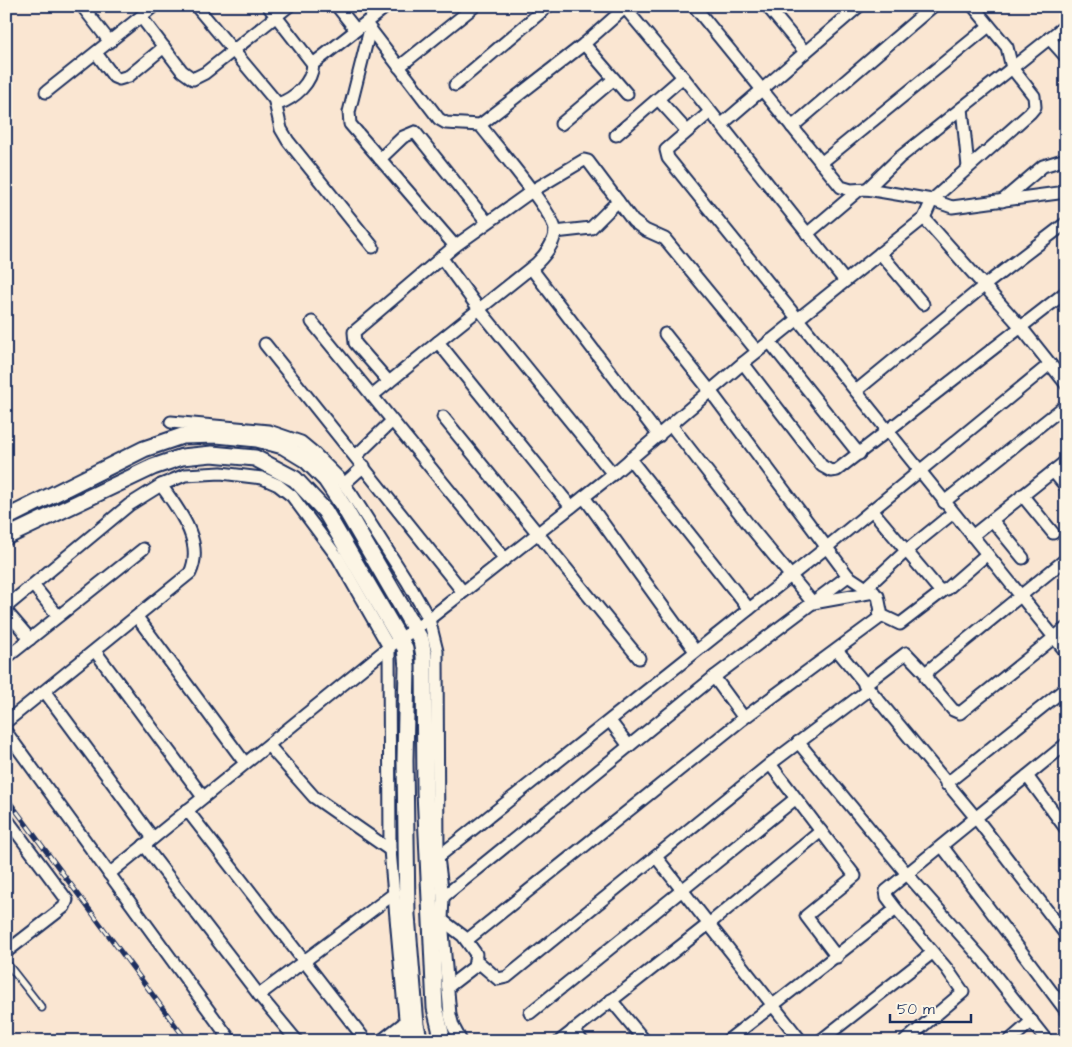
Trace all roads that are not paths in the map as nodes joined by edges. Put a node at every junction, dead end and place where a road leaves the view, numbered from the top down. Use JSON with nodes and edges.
{"nodes":[{"id":1,"x":82,"y":6,"type":"edge"},
{"id":2,"x":154,"y":6,"type":"edge"},
{"id":3,"x":196,"y":6,"type":"edge"},
{"id":4,"x":268,"y":6,"type":"edge"},
{"id":5,"x":290,"y":6,"type":"edge"},
{"id":6,"x":337,"y":6,"type":"edge"},
{"id":7,"x":387,"y":6,"type":"edge"},
{"id":8,"x":474,"y":6,"type":"edge"},
{"id":9,"x":548,"y":6,"type":"edge"},
{"id":10,"x":694,"y":6,"type":"edge"},
{"id":11,"x":859,"y":6,"type":"edge"},
{"id":12,"x":933,"y":6,"type":"edge"},
{"id":13,"x":973,"y":6,"type":"edge"},
{"id":14,"x":626,"y":7,"type":"edge"},
{"id":15,"x":773,"y":8,"type":"edge"},
{"id":16,"x":141,"y":17,"type":"junction"},
{"id":17,"x":277,"y":17,"type":"junction"},
{"id":18,"x":1066,"y":25,"type":"edge"},
{"id":19,"x":368,"y":26,"type":"junction"},
{"id":20,"x":989,"y":26,"type":"junction"},
{"id":21,"x":356,"y":30,"type":"junction"},
{"id":22,"x":1049,"y":38,"type":"junction"},
{"id":23,"x":110,"y":42,"type":"junction"},
{"id":24,"x":584,"y":44,"type":"junction"},
{"id":25,"x":164,"y":47,"type":"junction"},
{"id":26,"x":233,"y":51,"type":"junction"},
{"id":27,"x":805,"y":52,"type":"junction"},
{"id":28,"x":96,"y":53,"type":"junction"},
{"id":29,"x":1066,"y":57,"type":"edge"},
{"id":30,"x":313,"y":64,"type":"junction"},
{"id":31,"x":399,"y":67,"type":"junction"},
{"id":32,"x":1012,"y":68,"type":"junction"},
{"id":33,"x":683,"y":77,"type":"junction"},
{"id":34,"x":614,"y":79,"type":"junction"},
{"id":35,"x":455,"y":86,"type":"dead end"},
{"id":36,"x":760,"y":90,"type":"junction"},
{"id":37,"x":46,"y":92,"type":"dead end"},
{"id":38,"x":627,"y":94,"type":"dead end"},
{"id":39,"x":658,"y":99,"type":"junction"},
{"id":40,"x":275,"y":102,"type":"junction"},
{"id":41,"x":962,"y":108,"type":"junction"},
{"id":42,"x":710,"y":112,"type":"junction"},
{"id":43,"x":561,"y":124,"type":"dead end"},
{"id":44,"x":480,"y":125,"type":"junction"},
{"id":45,"x":721,"y":125,"type":"junction"},
{"id":46,"x":792,"y":127,"type":"junction"},
{"id":47,"x":687,"y":131,"type":"junction"},
{"id":48,"x":616,"y":135,"type":"dead end"},
{"id":49,"x":380,"y":159,"type":"junction"},
{"id":50,"x":1066,"y":159,"type":"edge"},
{"id":51,"x":821,"y":163,"type":"junction"},
{"id":52,"x":968,"y":167,"type":"junction"},
{"id":53,"x":863,"y":189,"type":"junction"},
{"id":54,"x":532,"y":191,"type":"junction"},
{"id":55,"x":1064,"y":196,"type":"edge"},
{"id":56,"x":932,"y":200,"type":"junction"},
{"id":57,"x":618,"y":201,"type":"junction"},
{"id":58,"x":1002,"y":201,"type":"junction"},
{"id":59,"x":924,"y":218,"type":"junction"},
{"id":60,"x":487,"y":222,"type":"junction"},
{"id":61,"x":1066,"y":223,"type":"edge"},
{"id":62,"x":555,"y":232,"type":"junction"},
{"id":63,"x":807,"y":234,"type":"junction"},
{"id":64,"x":455,"y":246,"type":"junction"},
{"id":65,"x":373,"y":247,"type":"dead end"},
{"id":66,"x":880,"y":253,"type":"junction"},
{"id":67,"x":441,"y":258,"type":"junction"},
{"id":68,"x":531,"y":268,"type":"junction"},
{"id":69,"x":844,"y":281,"type":"junction"},
{"id":70,"x":984,"y":285,"type":"junction"},
{"id":71,"x":1066,"y":292,"type":"edge"},
{"id":72,"x":923,"y":304,"type":"dead end"},
{"id":73,"x":480,"y":309,"type":"junction"},
{"id":74,"x":798,"y":319,"type":"junction"},
{"id":75,"x":312,"y":322,"type":"dead end"},
{"id":76,"x":1020,"y":326,"type":"junction"},
{"id":77,"x":665,"y":334,"type":"dead end"},
{"id":78,"x":438,"y":342,"type":"junction"},
{"id":79,"x":769,"y":342,"type":"junction"},
{"id":80,"x":265,"y":344,"type":"dead end"},
{"id":81,"x":757,"y":351,"type":"junction"},
{"id":82,"x":743,"y":363,"type":"junction"},
{"id":83,"x":1050,"y":364,"type":"junction"},
{"id":84,"x":389,"y":382,"type":"junction"},
{"id":85,"x":1065,"y":382,"type":"edge"},
{"id":86,"x":856,"y":391,"type":"junction"},
{"id":87,"x":711,"y":392,"type":"junction"},
{"id":88,"x":372,"y":396,"type":"junction"},
{"id":89,"x":1066,"y":405,"type":"edge"},
{"id":90,"x":443,"y":417,"type":"dead end"},
{"id":91,"x":392,"y":421,"type":"junction"},
{"id":92,"x":171,"y":422,"type":"dead end"},
{"id":93,"x":671,"y":425,"type":"junction"},
{"id":94,"x":887,"y":432,"type":"junction"},
{"id":95,"x":659,"y":436,"type":"junction"},
{"id":96,"x":859,"y":454,"type":"junction"},
{"id":97,"x":356,"y":456,"type":"junction"},
{"id":98,"x":630,"y":459,"type":"junction"},
{"id":99,"x":1066,"y":461,"type":"edge"},
{"id":100,"x":364,"y":466,"type":"junction"},
{"id":101,"x":919,"y":470,"type":"junction"},
{"id":102,"x":1053,"y":471,"type":"junction"},
{"id":103,"x":613,"y":474,"type":"junction"},
{"id":104,"x":344,"y":484,"type":"junction"},
{"id":105,"x":161,"y":485,"type":"junction"},
{"id":106,"x":1066,"y":487,"type":"edge"},
{"id":107,"x":1022,"y":495,"type":"junction"},
{"id":108,"x":584,"y":497,"type":"junction"},
{"id":109,"x":944,"y":502,"type":"junction"},
{"id":110,"x":571,"y":507,"type":"junction"},
{"id":111,"x":872,"y":510,"type":"junction"},
{"id":112,"x":953,"y":513,"type":"junction"},
{"id":113,"x":6,"y":518,"type":"edge"},
{"id":114,"x":992,"y":520,"type":"junction"},
{"id":115,"x":538,"y":533,"type":"junction"},
{"id":116,"x":1053,"y":533,"type":"dead end"},
{"id":117,"x":972,"y":536,"type":"junction"},
{"id":118,"x":6,"y":537,"type":"edge"},
{"id":119,"x":827,"y":547,"type":"junction"},
{"id":120,"x":143,"y":549,"type":"dead end"},
{"id":121,"x":906,"y":551,"type":"junction"},
{"id":122,"x":987,"y":554,"type":"junction"},
{"id":123,"x":1023,"y":558,"type":"dead end"},
{"id":124,"x":505,"y":559,"type":"junction"},
{"id":125,"x":1066,"y":559,"type":"edge"},
{"id":126,"x":791,"y":575,"type":"junction"},
{"id":127,"x":848,"y":576,"type":"junction"},
{"id":128,"x":33,"y":585,"type":"junction"},
{"id":129,"x":870,"y":590,"type":"junction"},
{"id":130,"x":943,"y":591,"type":"junction"},
{"id":131,"x":463,"y":592,"type":"junction"},
{"id":132,"x":1019,"y":596,"type":"junction"},
{"id":133,"x":813,"y":603,"type":"junction"},
{"id":134,"x":6,"y":609,"type":"edge"},
{"id":135,"x":749,"y":609,"type":"junction"},
{"id":136,"x":880,"y":614,"type":"junction"},
{"id":137,"x":58,"y":616,"type":"junction"},
{"id":138,"x":136,"y":617,"type":"junction"},
{"id":139,"x":429,"y":619,"type":"junction"},
{"id":140,"x":416,"y":628,"type":"junction"},
{"id":141,"x":1066,"y":628,"type":"edge"},
{"id":142,"x":1054,"y":637,"type":"junction"},
{"id":143,"x":30,"y":639,"type":"junction"},
{"id":144,"x":395,"y":642,"type":"junction"},
{"id":145,"x":695,"y":650,"type":"junction"},
{"id":146,"x":837,"y":650,"type":"junction"},
{"id":147,"x":95,"y":652,"type":"junction"},
{"id":148,"x":1066,"y":652,"type":"edge"},
{"id":149,"x":6,"y":658,"type":"edge"},
{"id":150,"x":638,"y":658,"type":"dead end"},
{"id":151,"x":926,"y":674,"type":"junction"},
{"id":152,"x":714,"y":677,"type":"junction"},
{"id":153,"x":866,"y":687,"type":"junction"},
{"id":154,"x":1066,"y":688,"type":"edge"},
{"id":155,"x":45,"y":692,"type":"junction"},
{"id":156,"x":744,"y":718,"type":"junction"},
{"id":157,"x":610,"y":721,"type":"junction"},
{"id":158,"x":6,"y":722,"type":"edge"},
{"id":159,"x":6,"y":732,"type":"edge"},
{"id":160,"x":798,"y":742,"type":"junction"},
{"id":161,"x":1066,"y":744,"type":"edge"},
{"id":162,"x":269,"y":746,"type":"junction"},
{"id":163,"x":629,"y":746,"type":"junction"},
{"id":164,"x":245,"y":763,"type":"junction"},
{"id":165,"x":770,"y":764,"type":"junction"},
{"id":166,"x":1027,"y":776,"type":"junction"},
{"id":167,"x":946,"y":784,"type":"junction"},
{"id":168,"x":203,"y":797,"type":"junction"},
{"id":169,"x":795,"y":799,"type":"junction"},
{"id":170,"x":187,"y":810,"type":"junction"},
{"id":171,"x":6,"y":818,"type":"edge"},
{"id":172,"x":976,"y":818,"type":"junction"},
{"id":173,"x":1066,"y":829,"type":"edge"},
{"id":174,"x":821,"y":831,"type":"junction"},
{"id":175,"x":148,"y":841,"type":"junction"},
{"id":176,"x":942,"y":846,"type":"junction"},
{"id":177,"x":390,"y":850,"type":"junction"},
{"id":178,"x":438,"y":857,"type":"junction"},
{"id":179,"x":656,"y":858,"type":"junction"},
{"id":180,"x":109,"y":874,"type":"junction"},
{"id":181,"x":907,"y":874,"type":"junction"},
{"id":182,"x":683,"y":890,"type":"junction"},
{"id":183,"x":395,"y":893,"type":"junction"},
{"id":184,"x":443,"y":897,"type":"junction"},
{"id":185,"x":896,"y":909,"type":"junction"},
{"id":186,"x":442,"y":920,"type":"junction"},
{"id":187,"x":710,"y":923,"type":"junction"},
{"id":188,"x":1066,"y":935,"type":"edge"},
{"id":189,"x":467,"y":940,"type":"junction"},
{"id":190,"x":6,"y":952,"type":"edge"},
{"id":191,"x":932,"y":953,"type":"junction"},
{"id":192,"x":837,"y":957,"type":"junction"},
{"id":193,"x":304,"y":961,"type":"junction"},
{"id":194,"x":477,"y":961,"type":"junction"},
{"id":195,"x":6,"y":962,"type":"edge"},
{"id":196,"x":448,"y":987,"type":"junction"},
{"id":197,"x":259,"y":995,"type":"junction"},
{"id":198,"x":611,"y":1000,"type":"junction"},
{"id":199,"x":773,"y":1006,"type":"junction"},
{"id":200,"x":42,"y":1008,"type":"dead end"},
{"id":201,"x":1066,"y":1011,"type":"edge"},
{"id":202,"x":530,"y":1013,"type":"dead end"},
{"id":203,"x":1032,"y":1021,"type":"junction"},
{"id":204,"x":404,"y":1023,"type":"junction"},
{"id":205,"x":573,"y":1030,"type":"junction"},
{"id":206,"x":231,"y":1041,"type":"edge"},
{"id":207,"x":297,"y":1041,"type":"edge"},
{"id":208,"x":366,"y":1041,"type":"edge"},
{"id":209,"x":381,"y":1041,"type":"edge"},
{"id":210,"x":407,"y":1041,"type":"edge"},
{"id":211,"x":420,"y":1041,"type":"edge"},
{"id":212,"x":444,"y":1041,"type":"edge"},
{"id":213,"x":461,"y":1041,"type":"edge"},
{"id":214,"x":560,"y":1041,"type":"edge"},
{"id":215,"x":582,"y":1041,"type":"edge"},
{"id":216,"x":645,"y":1041,"type":"edge"},
{"id":217,"x":727,"y":1041,"type":"edge"},
{"id":218,"x":801,"y":1041,"type":"edge"},
{"id":219,"x":820,"y":1041,"type":"edge"},
{"id":220,"x":905,"y":1041,"type":"edge"},
{"id":221,"x":1009,"y":1041,"type":"edge"},
{"id":222,"x":1046,"y":1041,"type":"edge"}],
"edges":[{"from":1,"to":23,"type":"street"},
{"from":2,"to":16,"type":"street"},
{"from":3,"to":26,"type":"street"},
{"from":4,"to":17,"type":"street"},
{"from":5,"to":17,"type":"street"},
{"from":6,"to":21,"type":"street"},
{"from":7,"to":19,"type":"street"},
{"from":8,"to":31,"type":"street"},
{"from":9,"to":35,"type":"street"},
{"from":10,"to":36,"type":"street"},
{"from":11,"to":27,"type":"street"},
{"from":12,"to":46,"type":"street"},
{"from":13,"to":20,"type":"street"},
{"from":14,"to":24,"type":"street"},
{"from":14,"to":33,"type":"street"},
{"from":15,"to":27,"type":"street"},
{"from":16,"to":23,"type":"street"},
{"from":16,"to":25,"type":"street"},
{"from":17,"to":26,"type":"street"},
{"from":17,"to":30,"type":"street"},
{"from":18,"to":22,"type":"street"},
{"from":19,"to":21,"type":"street"},
{"from":19,"to":31,"type":"street"},
{"from":19,"to":49,"type":"street"},
{"from":20,"to":32,"type":"street"},
{"from":20,"to":51,"type":"street"},
{"from":21,"to":30,"type":"street"},
{"from":22,"to":29,"type":"street"},
{"from":22,"to":32,"type":"street"},
{"from":23,"to":28,"type":"street"},
{"from":24,"to":34,"type":"street"},
{"from":24,"to":44,"type":"street"},
{"from":25,"to":26,"type":"street"},
{"from":25,"to":28,"type":"street"},
{"from":26,"to":40,"type":"street"},
{"from":27,"to":36,"type":"street"},
{"from":28,"to":37,"type":"street"},
{"from":30,"to":40,"type":"street"},
{"from":31,"to":44,"type":"street"},
{"from":32,"to":41,"type":"street"},
{"from":32,"to":52,"type":"street"},
{"from":33,"to":39,"type":"street"},
{"from":33,"to":42,"type":"street"},
{"from":34,"to":38,"type":"street"},
{"from":34,"to":43,"type":"street"},
{"from":36,"to":45,"type":"street"},
{"from":36,"to":46,"type":"street"},
{"from":39,"to":47,"type":"street"},
{"from":39,"to":48,"type":"street"},
{"from":40,"to":65,"type":"street"},
{"from":41,"to":52,"type":"street"},
{"from":41,"to":53,"type":"street"},
{"from":42,"to":45,"type":"street"},
{"from":42,"to":47,"type":"street"},
{"from":44,"to":54,"type":"street"},
{"from":45,"to":63,"type":"street"},
{"from":46,"to":51,"type":"street"},
{"from":47,"to":74,"type":"street"},
{"from":49,"to":60,"type":"street"},
{"from":49,"to":64,"type":"street"},
{"from":50,"to":58,"type":"street"},
{"from":51,"to":53,"type":"street"},
{"from":52,"to":56,"type":"street"},
{"from":53,"to":56,"type":"street"},
{"from":53,"to":63,"type":"street"},
{"from":54,"to":57,"type":"street"},
{"from":54,"to":60,"type":"street"},
{"from":54,"to":62,"type":"street"},
{"from":55,"to":58,"type":"street"},
{"from":56,"to":58,"type":"street"},
{"from":56,"to":59,"type":"street"},
{"from":57,"to":62,"type":"street"},
{"from":57,"to":81,"type":"street"},
{"from":59,"to":66,"type":"street"},
{"from":59,"to":70,"type":"street"},
{"from":60,"to":64,"type":"street"},
{"from":61,"to":70,"type":"street"},
{"from":62,"to":68,"type":"street"},
{"from":63,"to":69,"type":"street"},
{"from":64,"to":67,"type":"street"},
{"from":66,"to":69,"type":"street"},
{"from":66,"to":72,"type":"street"},
{"from":67,"to":73,"type":"street"},
{"from":67,"to":84,"type":"street"},
{"from":68,"to":73,"type":"street"},
{"from":68,"to":95,"type":"street"},
{"from":69,"to":74,"type":"street"},
{"from":70,"to":76,"type":"street"},
{"from":70,"to":86,"type":"street"},
{"from":71,"to":76,"type":"street"},
{"from":73,"to":78,"type":"street"},
{"from":73,"to":103,"type":"street"},
{"from":74,"to":79,"type":"street"},
{"from":74,"to":86,"type":"street"},
{"from":75,"to":88,"type":"street"},
{"from":76,"to":83,"type":"street"},
{"from":76,"to":94,"type":"street"},
{"from":77,"to":87,"type":"street"},
{"from":78,"to":84,"type":"street"},
{"from":78,"to":110,"type":"street"},
{"from":79,"to":81,"type":"street"},
{"from":79,"to":96,"type":"street"},
{"from":80,"to":97,"type":"street"},
{"from":81,"to":82,"type":"street"},
{"from":82,"to":87,"type":"street"},
{"from":82,"to":96,"type":"street"},
{"from":83,"to":85,"type":"street"},
{"from":83,"to":101,"type":"street"},
{"from":84,"to":88,"type":"street"},
{"from":86,"to":94,"type":"street"},
{"from":87,"to":93,"type":"street"},
{"from":87,"to":119,"type":"street"},
{"from":88,"to":91,"type":"street"},
{"from":89,"to":109,"type":"street"},
{"from":90,"to":115,"type":"street"},
{"from":91,"to":97,"type":"street"},
{"from":91,"to":124,"type":"street"},
{"from":92,"to":104,"type":"street"},
{"from":93,"to":95,"type":"street"},
{"from":93,"to":126,"type":"street"},
{"from":94,"to":96,"type":"street"},
{"from":94,"to":101,"type":"street"},
{"from":95,"to":98,"type":"street"},
{"from":97,"to":100,"type":"street"},
{"from":98,"to":103,"type":"street"},
{"from":98,"to":135,"type":"street"},
{"from":99,"to":102,"type":"street"},
{"from":100,"to":104,"type":"street"},
{"from":100,"to":131,"type":"street"},
{"from":101,"to":109,"type":"street"},
{"from":101,"to":111,"type":"street"},
{"from":102,"to":106,"type":"street"},
{"from":102,"to":107,"type":"street"},
{"from":103,"to":108,"type":"street"},
{"from":104,"to":139,"type":"street"},
{"from":105,"to":128,"type":"street"},
{"from":105,"to":138,"type":"street"},
{"from":105,"to":144,"type":"street"},
{"from":107,"to":114,"type":"street"},
{"from":107,"to":116,"type":"street"},
{"from":108,"to":110,"type":"street"},
{"from":108,"to":145,"type":"street"},
{"from":109,"to":112,"type":"street"},
{"from":110,"to":115,"type":"street"},
{"from":111,"to":119,"type":"street"},
{"from":111,"to":121,"type":"street"},
{"from":112,"to":117,"type":"street"},
{"from":112,"to":121,"type":"street"},
{"from":113,"to":140,"type":"street"},
{"from":114,"to":117,"type":"street"},
{"from":114,"to":123,"type":"street"},
{"from":115,"to":124,"type":"street"},
{"from":115,"to":150,"type":"street"},
{"from":117,"to":122,"type":"street"},
{"from":118,"to":144,"type":"street"},
{"from":119,"to":126,"type":"street"},
{"from":119,"to":127,"type":"street"},
{"from":120,"to":137,"type":"street"},
{"from":121,"to":129,"type":"street"},
{"from":121,"to":130,"type":"street"},
{"from":122,"to":130,"type":"street"},
{"from":122,"to":132,"type":"street"},
{"from":124,"to":131,"type":"street"},
{"from":125,"to":132,"type":"street"},
{"from":126,"to":133,"type":"street"},
{"from":126,"to":135,"type":"street"},
{"from":127,"to":129,"type":"street"},
{"from":127,"to":133,"type":"street"},
{"from":128,"to":134,"type":"street"},
{"from":128,"to":137,"type":"street"},
{"from":129,"to":133,"type":"street"},
{"from":129,"to":136,"type":"street"},
{"from":130,"to":136,"type":"street"},
{"from":131,"to":139,"type":"street"},
{"from":132,"to":142,"type":"street"},
{"from":132,"to":151,"type":"street"},
{"from":133,"to":152,"type":"street"},
{"from":134,"to":143,"type":"street"},
{"from":135,"to":145,"type":"street"},
{"from":136,"to":146,"type":"street"},
{"from":137,"to":143,"type":"street"},
{"from":138,"to":147,"type":"street"},
{"from":138,"to":164,"type":"street"},
{"from":139,"to":140,"type":"street"},
{"from":139,"to":178,"type":"street"},
{"from":140,"to":144,"type":"street"},
{"from":140,"to":212,"type":"street"},
{"from":141,"to":142,"type":"street"},
{"from":142,"to":148,"type":"street"},
{"from":142,"to":151,"type":"street"},
{"from":143,"to":149,"type":"street"},
{"from":144,"to":162,"type":"street"},
{"from":144,"to":177,"type":"street"},
{"from":144,"to":211,"type":"street"},
{"from":145,"to":157,"type":"street"},
{"from":146,"to":153,"type":"street"},
{"from":146,"to":156,"type":"street"},
{"from":147,"to":155,"type":"street"},
{"from":147,"to":168,"type":"street"},
{"from":151,"to":153,"type":"street"},
{"from":152,"to":156,"type":"street"},
{"from":152,"to":163,"type":"street"},
{"from":153,"to":160,"type":"street"},
{"from":153,"to":167,"type":"street"},
{"from":154,"to":167,"type":"street"},
{"from":155,"to":158,"type":"street"},
{"from":155,"to":175,"type":"street"},
{"from":156,"to":189,"type":"street"},
{"from":157,"to":163,"type":"street"},
{"from":157,"to":178,"type":"street"},
{"from":159,"to":180,"type":"street"},
{"from":160,"to":165,"type":"street"},
{"from":160,"to":181,"type":"street"},
{"from":161,"to":166,"type":"street"},
{"from":162,"to":164,"type":"street"},
{"from":162,"to":177,"type":"street"},
{"from":163,"to":184,"type":"street"},
{"from":164,"to":168,"type":"street"},
{"from":165,"to":169,"type":"street"},
{"from":165,"to":179,"type":"street"},
{"from":166,"to":172,"type":"street"},
{"from":166,"to":173,"type":"street"},
{"from":167,"to":172,"type":"street"},
{"from":168,"to":170,"type":"street"},
{"from":169,"to":174,"type":"street"},
{"from":169,"to":182,"type":"street"},
{"from":170,"to":175,"type":"street"},
{"from":170,"to":193,"type":"street"},
{"from":171,"to":190,"type":"street"},
{"from":172,"to":176,"type":"street"},
{"from":172,"to":188,"type":"street"},
{"from":174,"to":187,"type":"street"},
{"from":174,"to":192,"type":"street"},
{"from":175,"to":180,"type":"street"},
{"from":175,"to":197,"type":"street"},
{"from":176,"to":181,"type":"street"},
{"from":176,"to":201,"type":"street"},
{"from":177,"to":183,"type":"street"},
{"from":178,"to":184,"type":"street"},
{"from":179,"to":182,"type":"street"},
{"from":179,"to":194,"type":"street"},
{"from":180,"to":206,"type":"street"},
{"from":181,"to":185,"type":"street"},
{"from":181,"to":203,"type":"street"},
{"from":182,"to":187,"type":"street"},
{"from":182,"to":202,"type":"street"},
{"from":183,"to":193,"type":"street"},
{"from":183,"to":204,"type":"street"},
{"from":184,"to":186,"type":"street"},
{"from":185,"to":191,"type":"street"},
{"from":185,"to":192,"type":"street"},
{"from":186,"to":189,"type":"street"},
{"from":186,"to":196,"type":"street"},
{"from":187,"to":198,"type":"street"},
{"from":187,"to":199,"type":"street"},
{"from":189,"to":194,"type":"street"},
{"from":191,"to":219,"type":"street"},
{"from":191,"to":220,"type":"street"},
{"from":192,"to":199,"type":"street"},
{"from":193,"to":197,"type":"street"},
{"from":193,"to":208,"type":"street"},
{"from":194,"to":196,"type":"street"},
{"from":195,"to":200,"type":"lane"},
{"from":196,"to":213,"type":"street"},
{"from":197,"to":207,"type":"street"},
{"from":198,"to":205,"type":"street"},
{"from":198,"to":216,"type":"street"},
{"from":199,"to":217,"type":"street"},
{"from":199,"to":218,"type":"street"},
{"from":203,"to":221,"type":"street"},
{"from":203,"to":222,"type":"street"},
{"from":204,"to":209,"type":"street"},
{"from":204,"to":210,"type":"street"},
{"from":205,"to":214,"type":"street"},
{"from":205,"to":215,"type":"street"}]}
